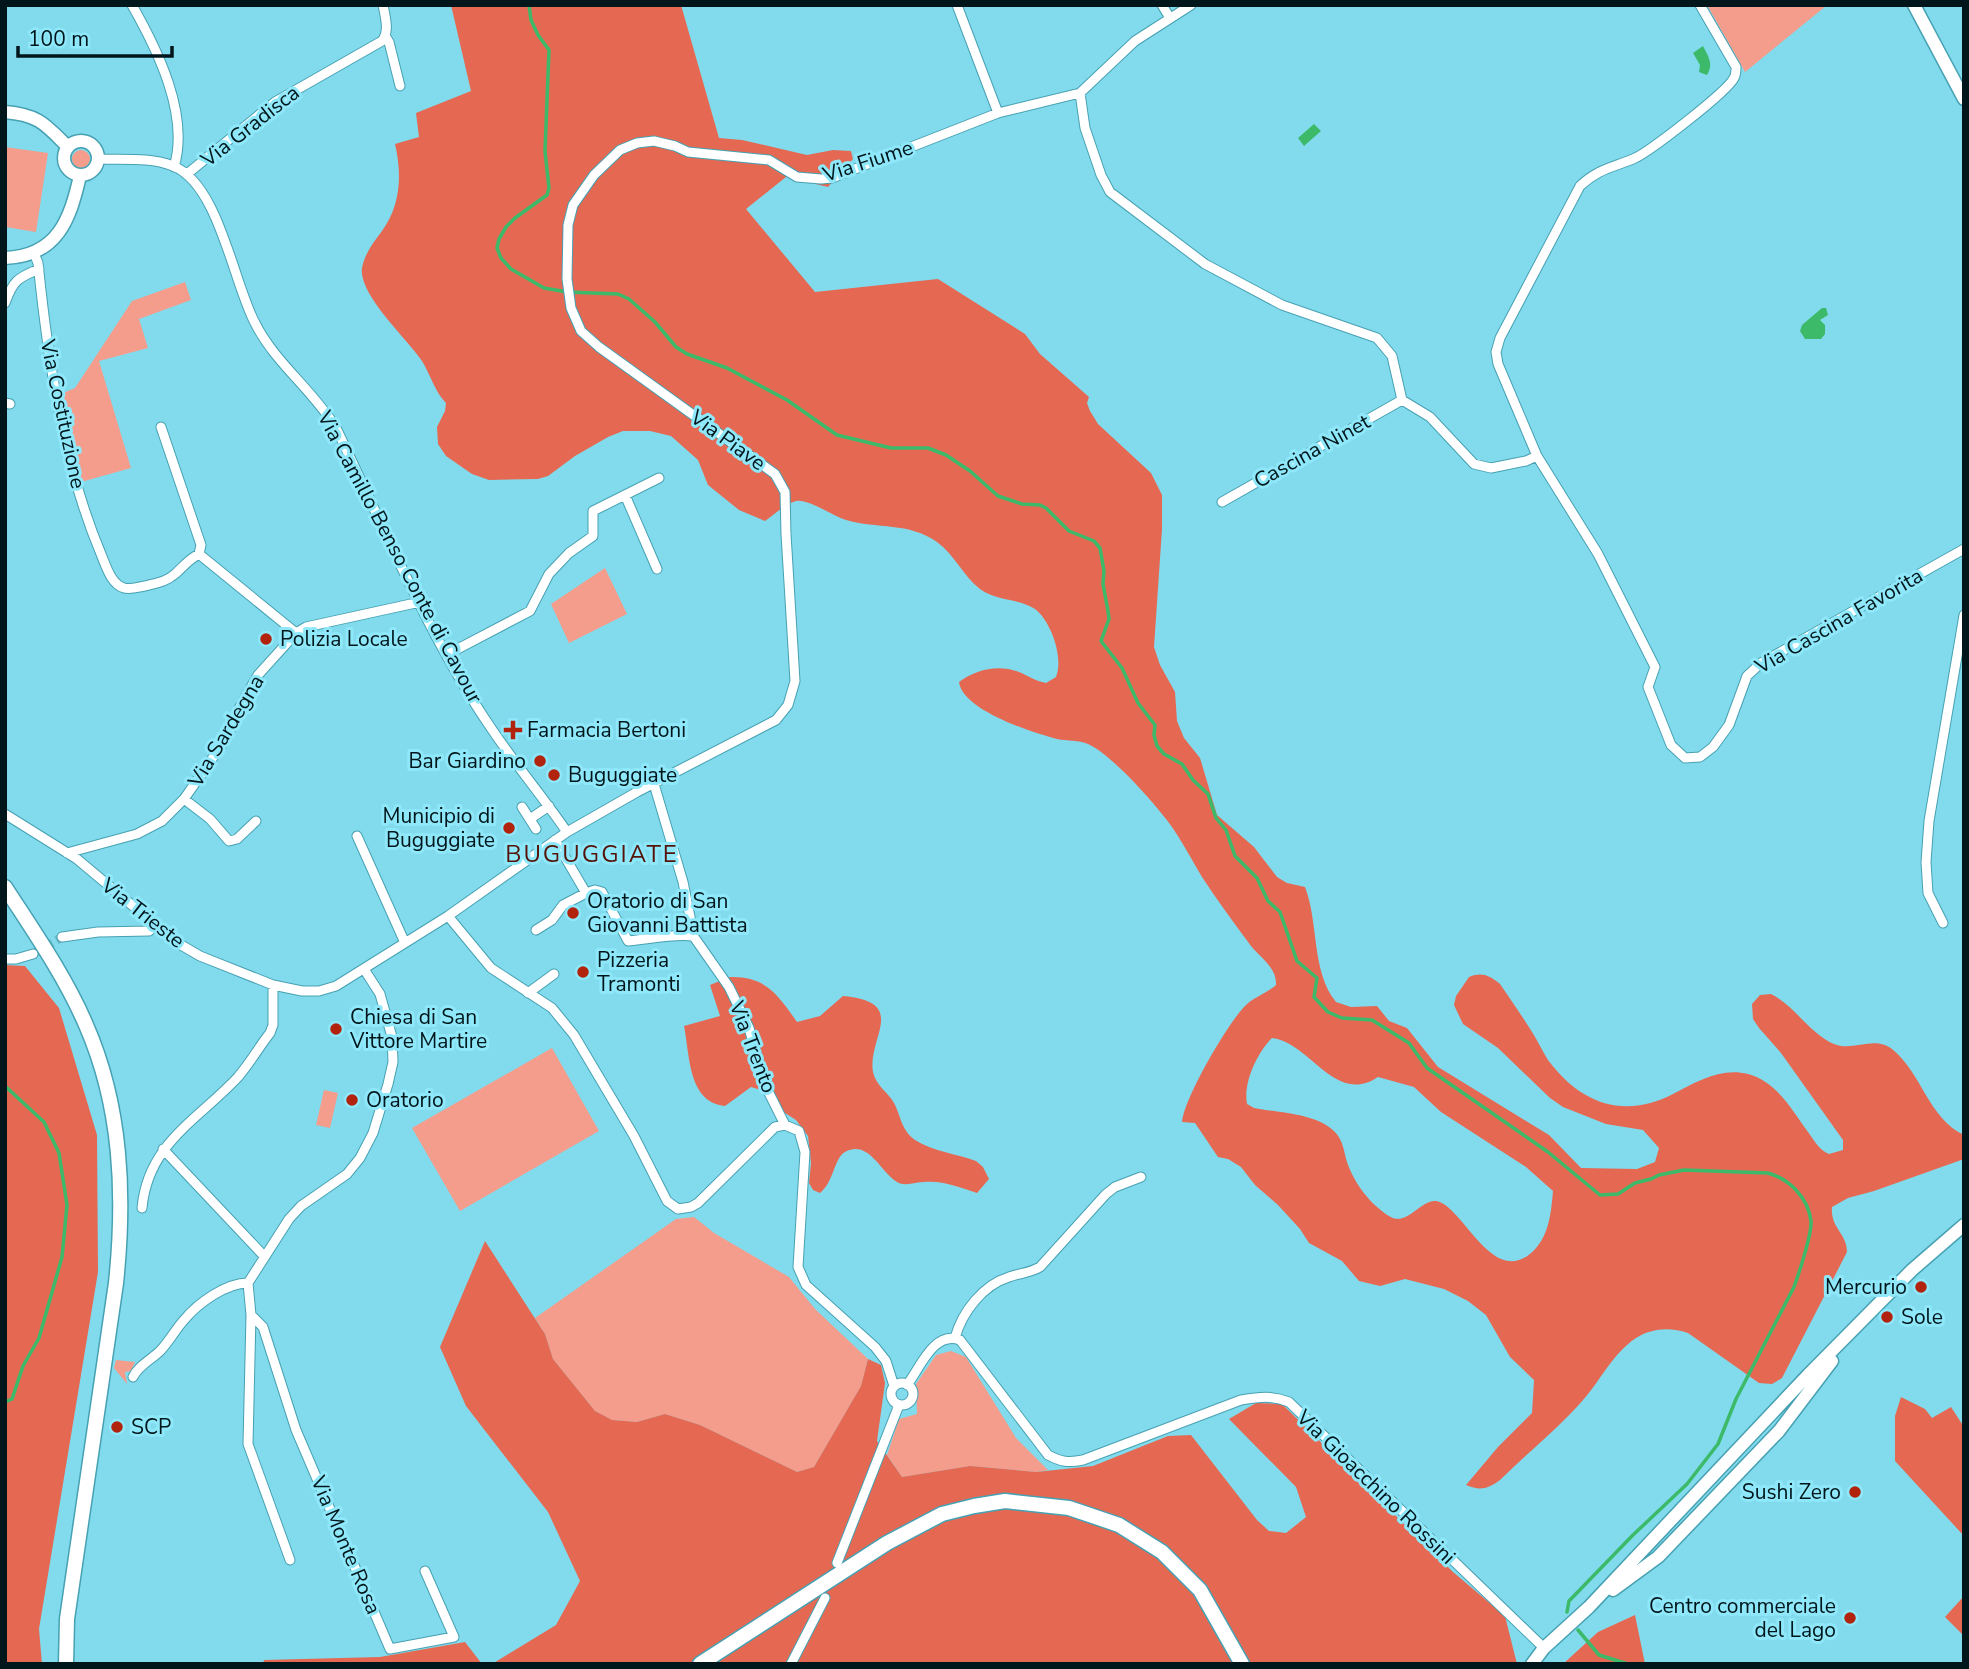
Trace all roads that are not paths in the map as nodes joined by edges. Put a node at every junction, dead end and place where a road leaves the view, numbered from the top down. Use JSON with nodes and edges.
{"nodes":[{"id":1,"x":132,"y":5,"type":"edge"},
{"id":2,"x":383,"y":5,"type":"edge"},
{"id":3,"x":1162,"y":5,"type":"edge"},
{"id":4,"x":1191,"y":5,"type":"edge"},
{"id":5,"x":1700,"y":5,"type":"edge"},
{"id":6,"x":1914,"y":5,"type":"edge"},
{"id":7,"x":961,"y":7,"type":"edge"},
{"id":8,"x":1170,"y":18,"type":"junction"},
{"id":9,"x":386,"y":37,"type":"junction"},
{"id":10,"x":400,"y":86,"type":"dead end"},
{"id":11,"x":1080,"y":93,"type":"junction"},
{"id":12,"x":1964,"y":99,"type":"edge"},
{"id":13,"x":5,"y":112,"type":"edge"},
{"id":14,"x":998,"y":113,"type":"junction"},
{"id":15,"x":68,"y":147,"type":"junction"},
{"id":16,"x":99,"y":159,"type":"junction"},
{"id":17,"x":174,"y":167,"type":"junction"},
{"id":18,"x":187,"y":174,"type":"junction"},
{"id":19,"x":80,"y":176,"type":"junction"},
{"id":20,"x":34,"y":253,"type":"junction"},
{"id":21,"x":5,"y":258,"type":"edge"},
{"id":22,"x":39,"y":270,"type":"junction"},
{"id":23,"x":5,"y":303,"type":"edge"},
{"id":24,"x":571,"y":308,"type":"joint"},
{"id":25,"x":1402,"y":400,"type":"junction"},
{"id":26,"x":161,"y":428,"type":"dead end"},
{"id":27,"x":1537,"y":456,"type":"junction"},
{"id":28,"x":659,"y":478,"type":"dead end"},
{"id":29,"x":625,"y":495,"type":"junction"},
{"id":30,"x":1222,"y":502,"type":"dead end"},
{"id":31,"x":1964,"y":549,"type":"edge"},
{"id":32,"x":199,"y":554,"type":"junction"},
{"id":33,"x":657,"y":569,"type":"dead end"},
{"id":34,"x":420,"y":602,"type":"junction"},
{"id":35,"x":1964,"y":615,"type":"edge"},
{"id":36,"x":296,"y":633,"type":"junction"},
{"id":37,"x":448,"y":654,"type":"junction"},
{"id":38,"x":789,"y":705,"type":"joint"},
{"id":39,"x":654,"y":784,"type":"junction"},
{"id":40,"x":184,"y":799,"type":"junction"},
{"id":41,"x":549,"y":806,"type":"junction"},
{"id":42,"x":522,"y":807,"type":"dead end"},
{"id":43,"x":5,"y":814,"type":"edge"},
{"id":44,"x":530,"y":819,"type":"junction"},
{"id":45,"x":256,"y":821,"type":"dead end"},
{"id":46,"x":536,"y":829,"type":"dead end"},
{"id":47,"x":567,"y":832,"type":"junction"},
{"id":48,"x":357,"y":836,"type":"dead end"},
{"id":49,"x":555,"y":840,"type":"junction"},
{"id":50,"x":67,"y":853,"type":"junction"},
{"id":51,"x":5,"y":887,"type":"edge"},
{"id":52,"x":586,"y":893,"type":"junction"},
{"id":53,"x":448,"y":916,"type":"junction"},
{"id":54,"x":1943,"y":923,"type":"dead end"},
{"id":55,"x":156,"y":925,"type":"junction"},
{"id":56,"x":536,"y":930,"type":"dead end"},
{"id":57,"x":62,"y":937,"type":"tunnel mouth"},
{"id":58,"x":694,"y":937,"type":"junction"},
{"id":59,"x":405,"y":943,"type":"junction"},
{"id":60,"x":33,"y":954,"type":"tunnel mouth"},
{"id":61,"x":5,"y":958,"type":"edge"},
{"id":62,"x":364,"y":969,"type":"junction"},
{"id":63,"x":554,"y":974,"type":"dead end"},
{"id":64,"x":273,"y":985,"type":"junction"},
{"id":65,"x":528,"y":993,"type":"junction"},
{"id":66,"x":785,"y":1125,"type":"junction"},
{"id":67,"x":163,"y":1149,"type":"junction"},
{"id":68,"x":1141,"y":1177,"type":"dead end"},
{"id":69,"x":142,"y":1208,"type":"dead end"},
{"id":70,"x":1964,"y":1225,"type":"edge"},
{"id":71,"x":264,"y":1256,"type":"junction"},
{"id":72,"x":248,"y":1283,"type":"junction"},
{"id":73,"x":1874,"y":1309,"type":"junction"},
{"id":74,"x":251,"y":1315,"type":"junction"},
{"id":75,"x":955,"y":1338,"type":"junction"},
{"id":76,"x":133,"y":1377,"type":"dead end"},
{"id":77,"x":908,"y":1385,"type":"junction"},
{"id":78,"x":894,"y":1386,"type":"junction"},
{"id":79,"x":899,"y":1405,"type":"junction"},
{"id":80,"x":1769,"y":1418,"type":"junction"},
{"id":81,"x":1733,"y":1477,"type":"junction"},
{"id":82,"x":1668,"y":1523,"type":"junction"},
{"id":83,"x":290,"y":1560,"type":"dead end"},
{"id":84,"x":837,"y":1563,"type":"dead end"},
{"id":85,"x":425,"y":1571,"type":"dead end"},
{"id":86,"x":825,"y":1598,"type":"dead end"},
{"id":87,"x":1589,"y":1607,"type":"junction"},
{"id":88,"x":1544,"y":1648,"type":"junction"},
{"id":89,"x":66,"y":1664,"type":"edge"},
{"id":90,"x":700,"y":1664,"type":"edge"},
{"id":91,"x":791,"y":1664,"type":"edge"},
{"id":92,"x":1242,"y":1664,"type":"edge"},
{"id":93,"x":1532,"y":1664,"type":"edge"}],
"edges":[{"from":1,"to":17,"type":"street"},
{"from":2,"to":9,"type":"street"},
{"from":3,"to":8,"type":"street"},
{"from":4,"to":8,"type":"street","name":"Via Fiume"},
{"from":5,"to":27,"type":"street"},
{"from":6,"to":12,"type":"main road"},
{"from":7,"to":14,"type":"street"},
{"from":8,"to":11,"type":"street","name":"Via Fiume"},
{"from":9,"to":10,"type":"street"},
{"from":9,"to":18,"type":"street","name":"Via Gradisca"},
{"from":11,"to":14,"type":"street","name":"Via Fiume"},
{"from":11,"to":25,"type":"street"},
{"from":13,"to":15,"type":"main road"},
{"from":14,"to":24,"type":"street","name":"Via Fiume"},
{"from":15,"to":16,"type":"main road"},
{"from":15,"to":19,"type":"main road"},
{"from":16,"to":17,"type":"street","name":"Via Camillo Benso Conte di Cavour"},
{"from":16,"to":19,"type":"main road"},
{"from":17,"to":18,"type":"street","name":"Via Camillo Benso Conte di Cavour"},
{"from":18,"to":34,"type":"street","name":"Via Camillo Benso Conte di Cavour"},
{"from":19,"to":20,"type":"main road"},
{"from":20,"to":21,"type":"main road"},
{"from":20,"to":22,"type":"street","name":"Via Costituzione"},
{"from":22,"to":23,"type":"street"},
{"from":22,"to":32,"type":"street","name":"Via Costituzione"},
{"from":24,"to":38,"type":"street","name":"Via Piave"},
{"from":25,"to":27,"type":"street"},
{"from":25,"to":30,"type":"street","name":"Cascina Ninet"},
{"from":26,"to":32,"type":"street"},
{"from":27,"to":31,"type":"street","name":"Via Cascina Favorita"},
{"from":28,"to":29,"type":"street"},
{"from":29,"to":33,"type":"street"},
{"from":29,"to":37,"type":"street"},
{"from":32,"to":36,"type":"street"},
{"from":34,"to":36,"type":"street","name":"Via Sardegna"},
{"from":34,"to":37,"type":"street","name":"Via Camillo Benso Conte di Cavour"},
{"from":35,"to":54,"type":"street"},
{"from":36,"to":40,"type":"street","name":"Via Sardegna"},
{"from":37,"to":41,"type":"street","name":"Via Camillo Benso Conte di Cavour"},
{"from":38,"to":39,"type":"street","name":"Via Trieste"},
{"from":39,"to":47,"type":"street","name":"Via Trieste"},
{"from":39,"to":58,"type":"street","name":"Via Trento"},
{"from":40,"to":45,"type":"street","name":"Via Sardegna"},
{"from":40,"to":50,"type":"street","name":"Via Sardegna"},
{"from":41,"to":44,"type":"street"},
{"from":41,"to":47,"type":"street","name":"Via Camillo Benso Conte di Cavour"},
{"from":42,"to":44,"type":"street"},
{"from":43,"to":50,"type":"street","name":"Via Trieste"},
{"from":44,"to":46,"type":"street"},
{"from":47,"to":49,"type":"street","name":"Via Trieste"},
{"from":48,"to":59,"type":"street"},
{"from":49,"to":52,"type":"street"},
{"from":49,"to":53,"type":"street","name":"Via Trieste"},
{"from":50,"to":55,"type":"street","name":"Via Trieste"},
{"from":51,"to":89,"type":"main road"},
{"from":52,"to":56,"type":"street"},
{"from":52,"to":58,"type":"street"},
{"from":53,"to":59,"type":"street","name":"Via Trieste"},
{"from":53,"to":65,"type":"street"},
{"from":55,"to":57,"type":"street"},
{"from":55,"to":64,"type":"street","name":"Via Trieste"},
{"from":58,"to":66,"type":"street","name":"Via Trento"},
{"from":59,"to":62,"type":"street","name":"Via Trieste"},
{"from":60,"to":61,"type":"street"},
{"from":62,"to":64,"type":"street","name":"Via Trieste"},
{"from":62,"to":71,"type":"street"},
{"from":63,"to":65,"type":"street"},
{"from":64,"to":67,"type":"street"},
{"from":65,"to":66,"type":"street"},
{"from":66,"to":78,"type":"street","name":"Via Trento"},
{"from":67,"to":69,"type":"street"},
{"from":67,"to":71,"type":"street"},
{"from":68,"to":75,"type":"street"},
{"from":70,"to":73,"type":"main road"},
{"from":71,"to":72,"type":"street"},
{"from":72,"to":74,"type":"street","name":"Via Monte Rosa"},
{"from":72,"to":76,"type":"street"},
{"from":73,"to":80,"type":"main road"},
{"from":73,"to":81,"type":"main road"},
{"from":74,"to":83,"type":"street","name":"Via Monte Rosa"},
{"from":74,"to":85,"type":"street","name":"Via Monte Rosa"},
{"from":75,"to":77,"type":"street"},
{"from":75,"to":88,"type":"street","name":"Via Gioacchino Rossini"},
{"from":77,"to":78,"type":"street"},
{"from":77,"to":79,"type":"street"},
{"from":78,"to":79,"type":"street"},
{"from":79,"to":84,"type":"street"},
{"from":80,"to":81,"type":"main road"},
{"from":80,"to":82,"type":"main road"},
{"from":81,"to":82,"type":"main road"},
{"from":81,"to":87,"type":"main road"},
{"from":82,"to":87,"type":"main road"},
{"from":86,"to":91,"type":"street"},
{"from":87,"to":88,"type":"main road"},
{"from":88,"to":93,"type":"main road"},
{"from":90,"to":92,"type":"main road"}]}
